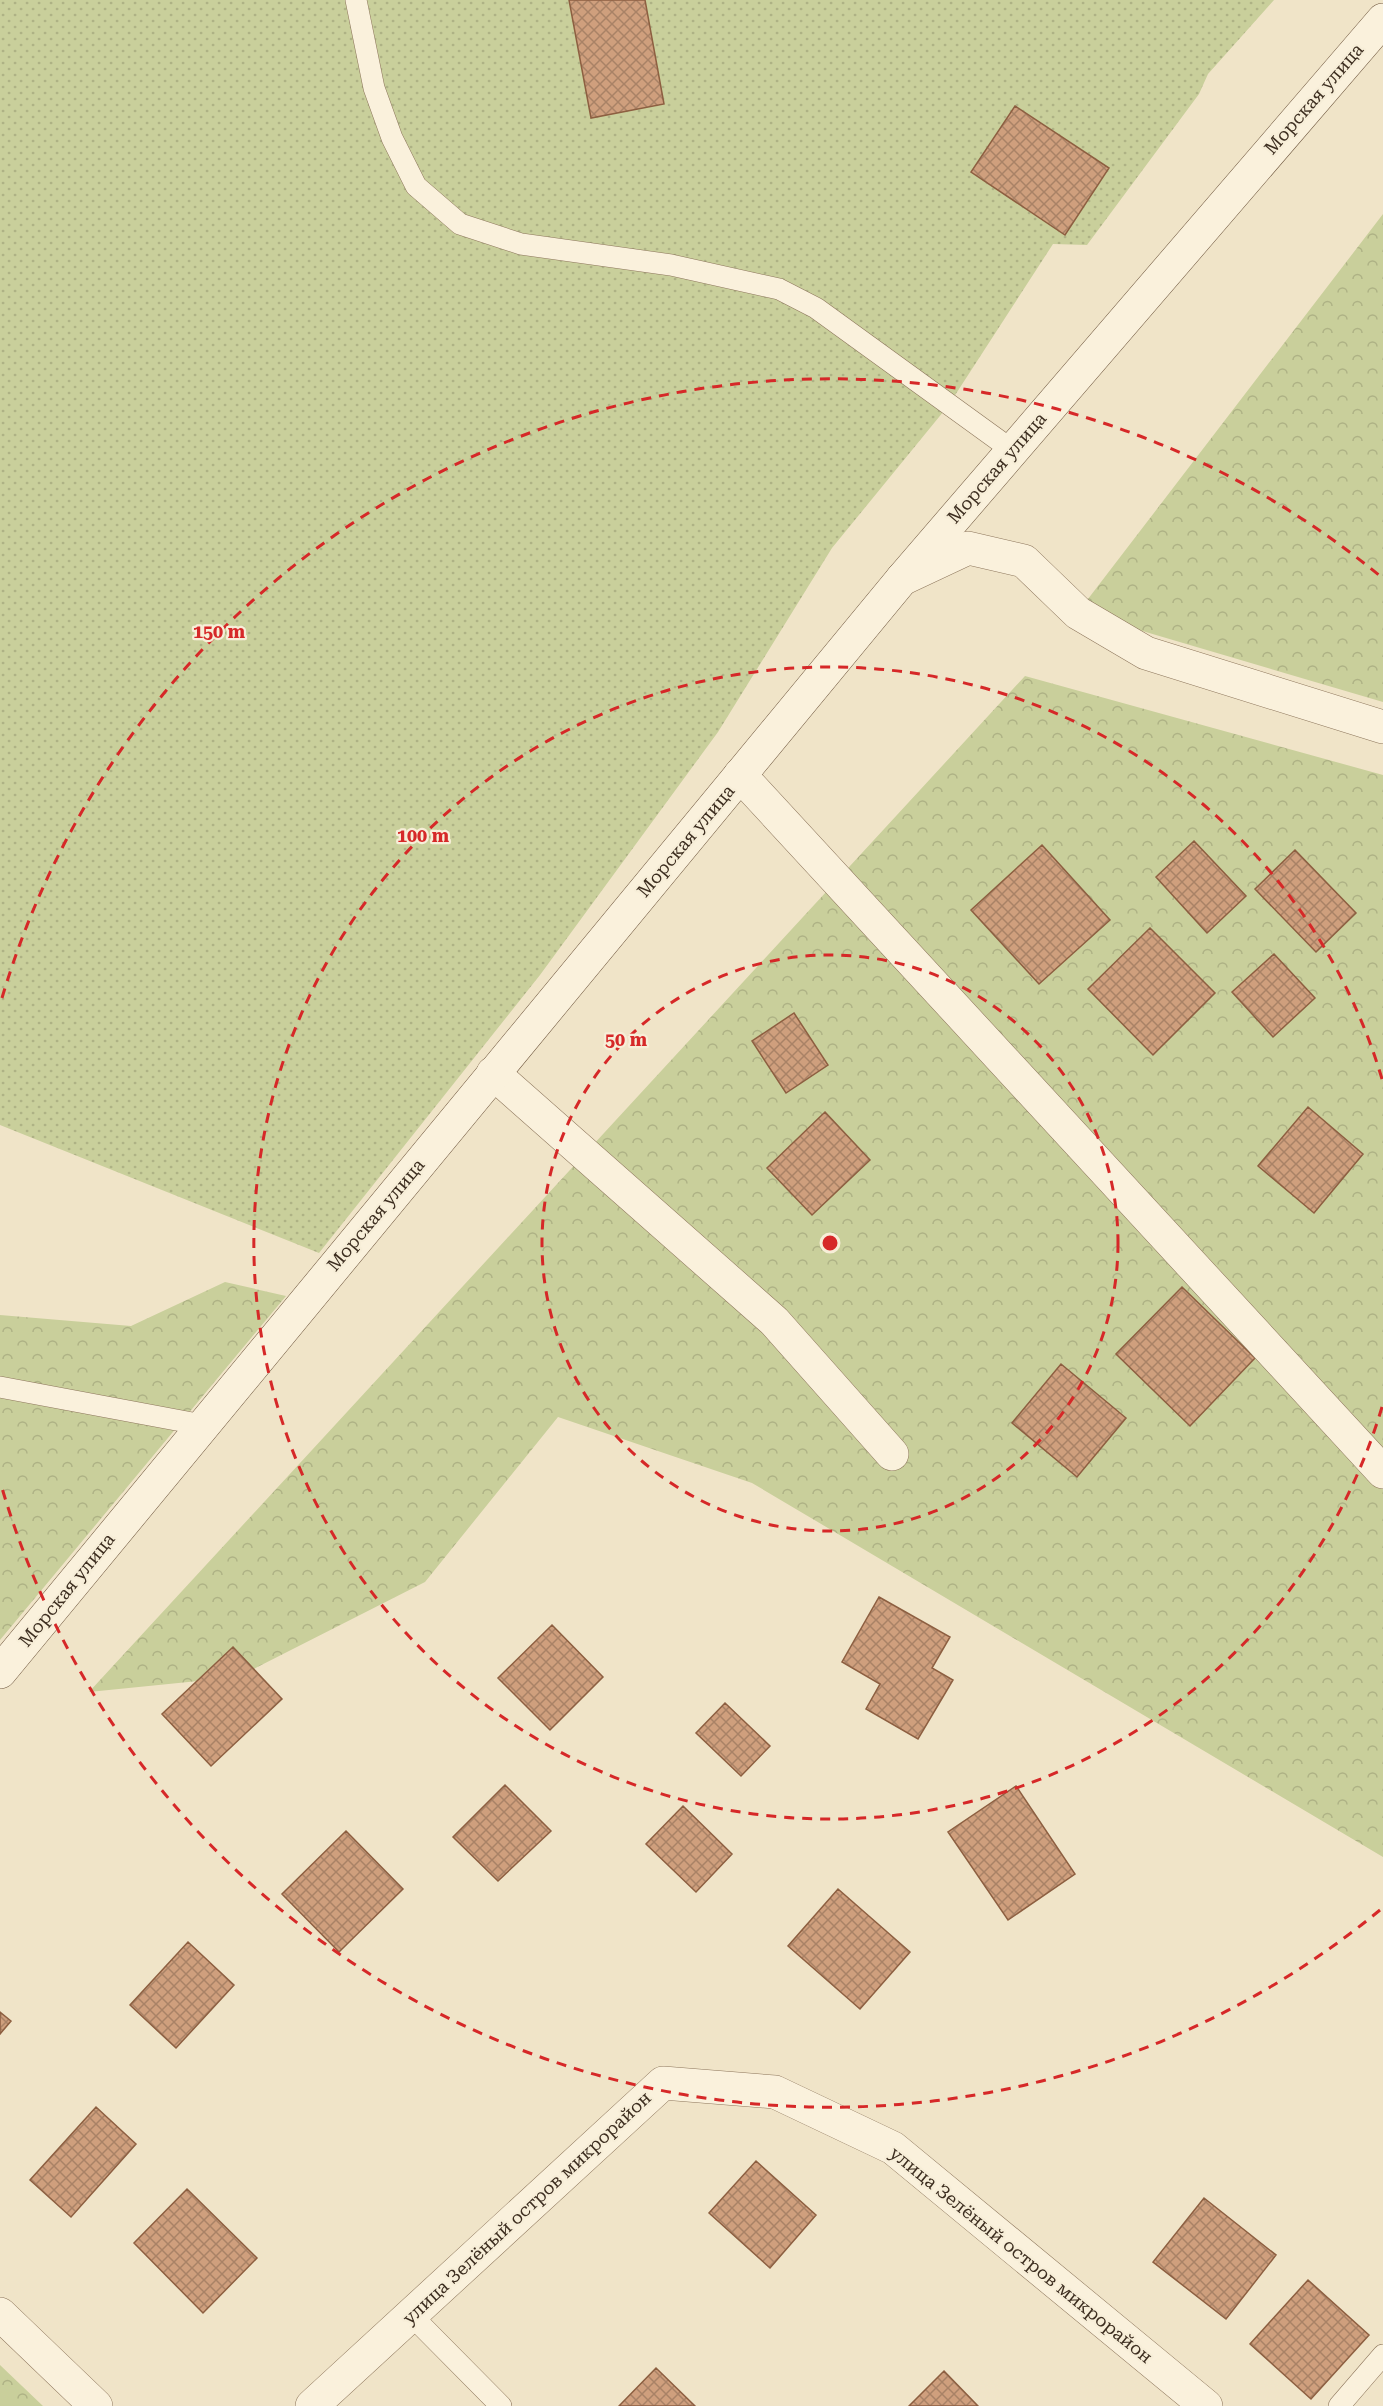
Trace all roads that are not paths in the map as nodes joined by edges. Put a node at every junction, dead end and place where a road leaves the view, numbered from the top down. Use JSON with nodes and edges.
{"nodes":[{"id":1,"x":356,"y":0,"type":"edge"},
{"id":2,"x":1383,"y":20,"type":"edge"},
{"id":3,"x":1012,"y":450,"type":"junction"},
{"id":4,"x":902,"y":579,"type":"junction"},
{"id":5,"x":1383,"y":728,"type":"edge"},
{"id":6,"x":740,"y":775,"type":"junction"},
{"id":7,"x":493,"y":1073,"type":"junction"},
{"id":8,"x":0,"y":1387,"type":"edge"},
{"id":9,"x":203,"y":1425,"type":"junction"},
{"id":10,"x":892,"y":1454,"type":"dead end"},
{"id":11,"x":1383,"y":1472,"type":"edge"},
{"id":12,"x":0,"y":1672,"type":"edge"},
{"id":13,"x":0,"y":2314,"type":"edge"},
{"id":14,"x":411,"y":2315,"type":"junction"},
{"id":15,"x":1383,"y":2355,"type":"edge"},
{"id":16,"x":96,"y":2406,"type":"edge"},
{"id":17,"x":312,"y":2406,"type":"edge"},
{"id":18,"x":501,"y":2406,"type":"edge"},
{"id":19,"x":1206,"y":2406,"type":"edge"},
{"id":20,"x":1339,"y":2406,"type":"edge"}],
"edges":[{"from":1,"to":3,"type":"lane"},
{"from":2,"to":3,"type":"street","name":"Морская улица"},
{"from":3,"to":4,"type":"street","name":"Морская улица"},
{"from":4,"to":5,"type":"street"},
{"from":4,"to":6,"type":"street","name":"Морская улица"},
{"from":6,"to":7,"type":"street","name":"Морская улица"},
{"from":6,"to":11,"type":"street"},
{"from":7,"to":9,"type":"street","name":"Морская улица"},
{"from":7,"to":10,"type":"street"},
{"from":8,"to":9,"type":"lane"},
{"from":9,"to":12,"type":"street","name":"Морская улица"},
{"from":13,"to":16,"type":"street"},
{"from":14,"to":17,"type":"street","name":"улица Зелёный остров микрорайон"},
{"from":14,"to":18,"type":"lane"},
{"from":14,"to":19,"type":"street","name":"улица Зелёный остров микрорайон"},
{"from":15,"to":20,"type":"lane"}]}
